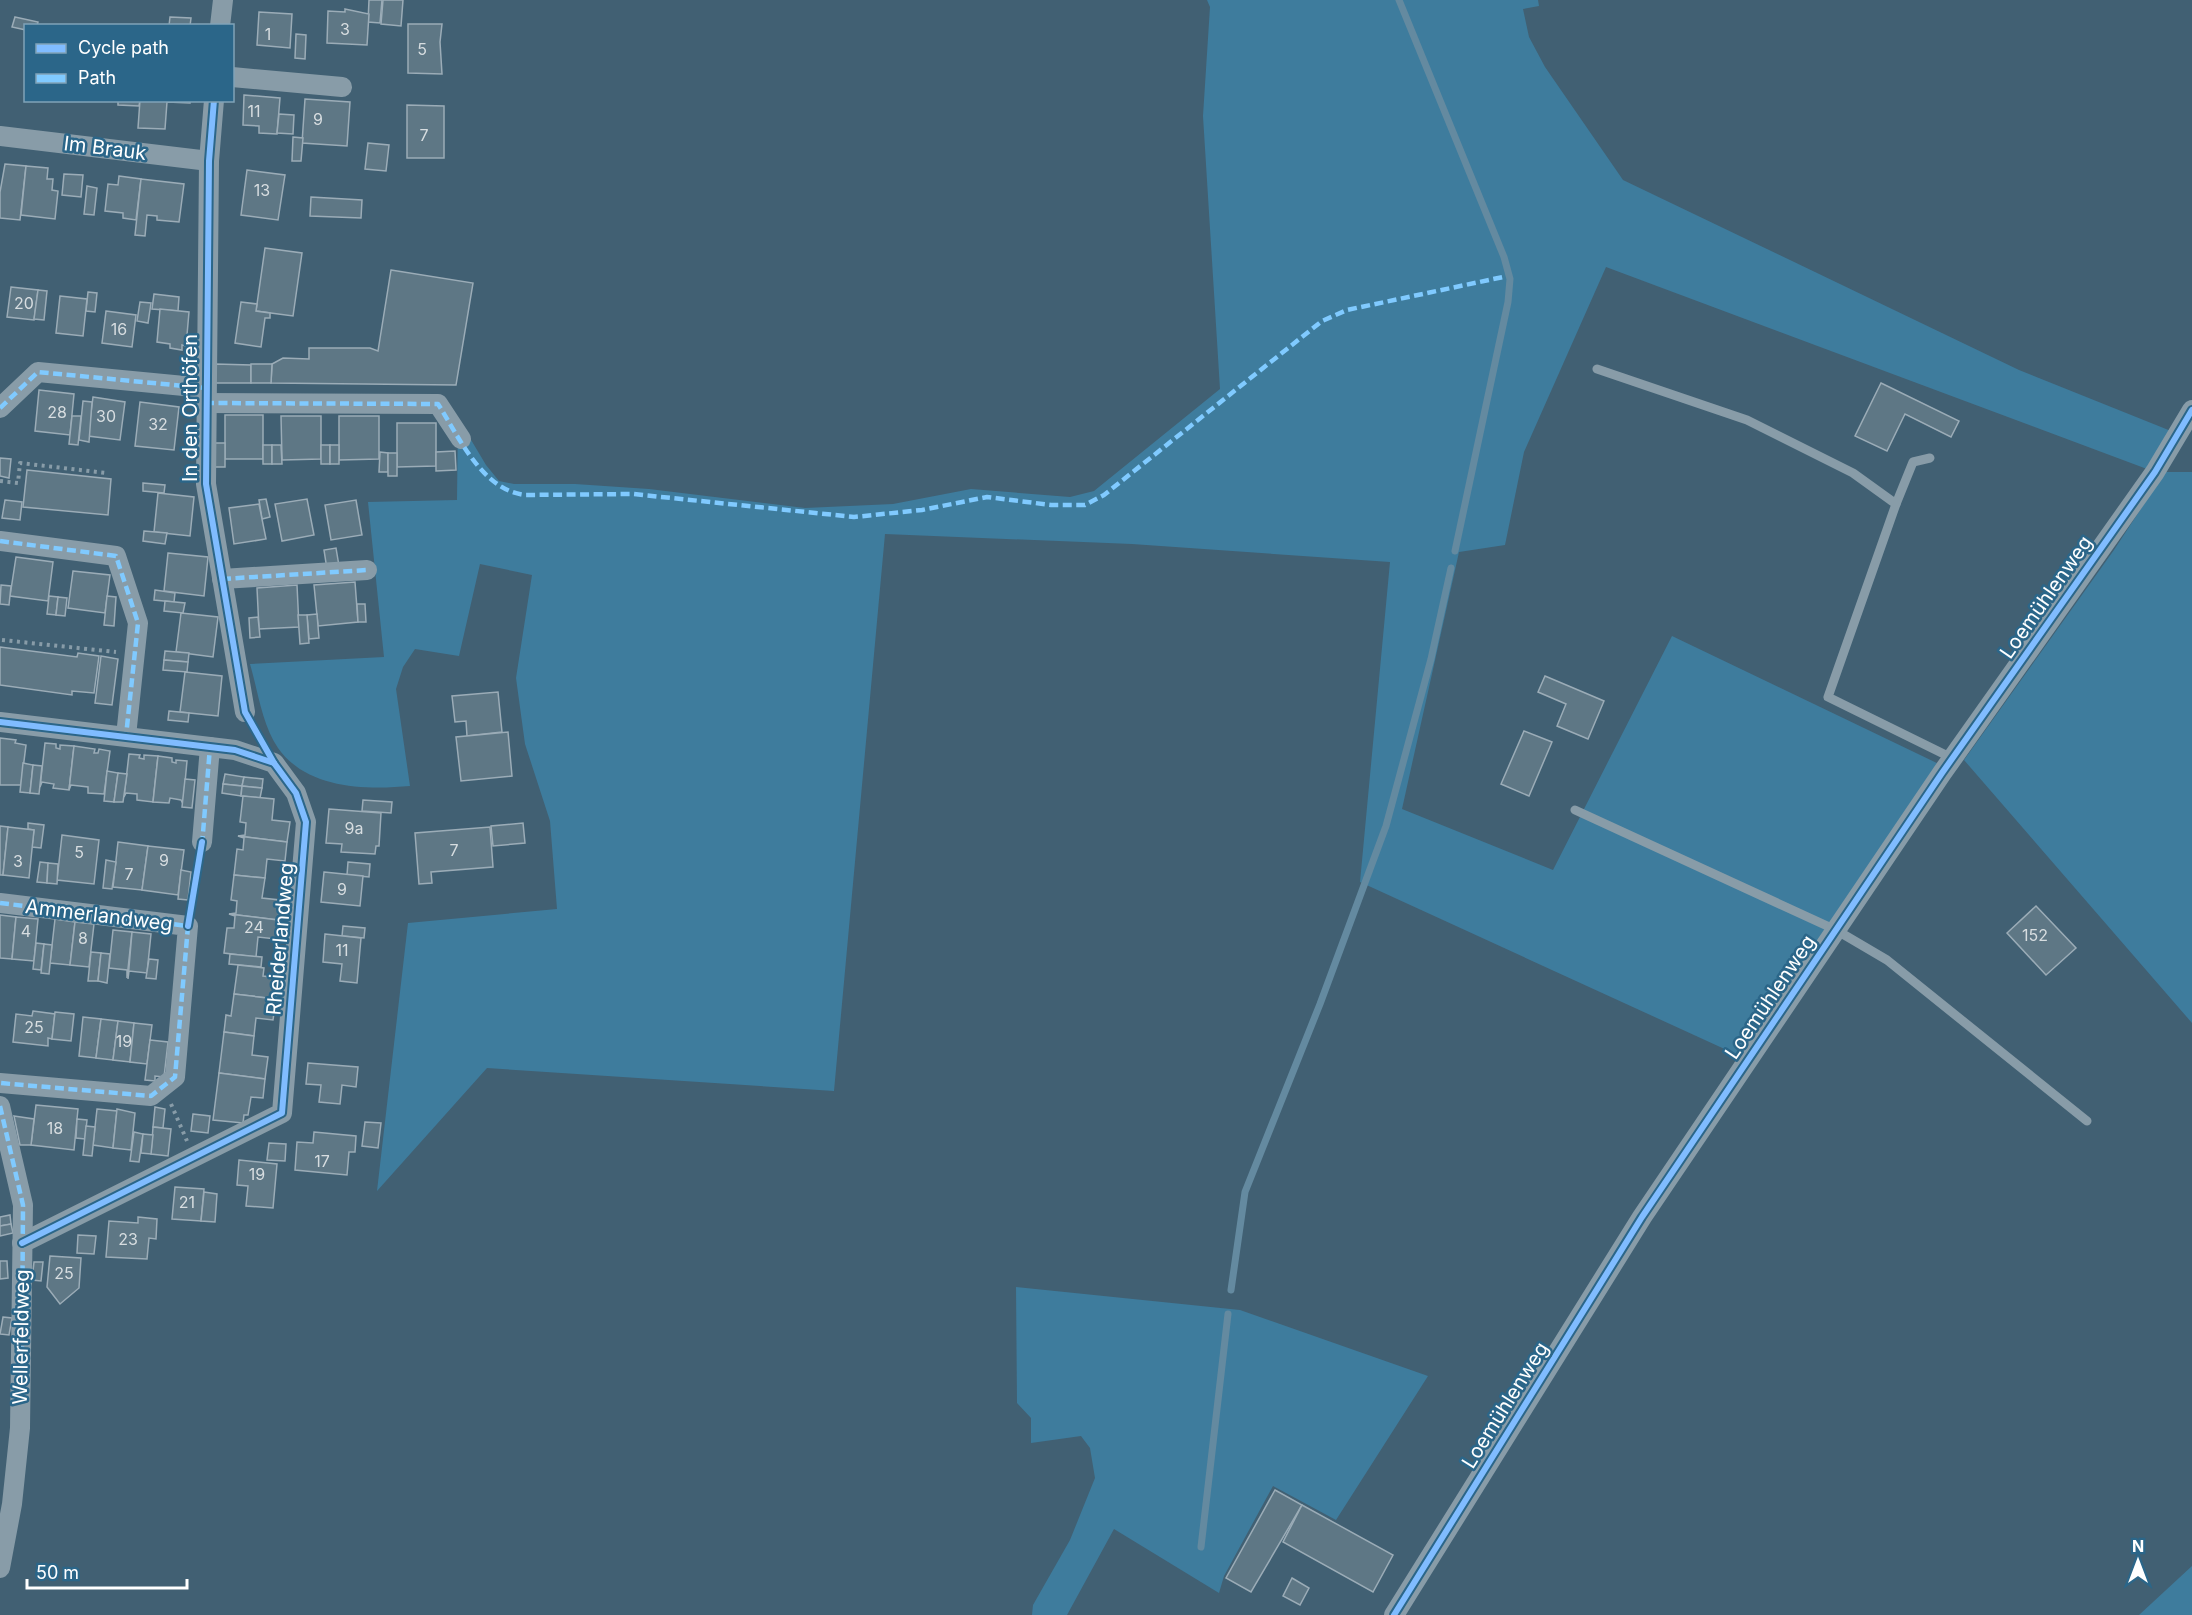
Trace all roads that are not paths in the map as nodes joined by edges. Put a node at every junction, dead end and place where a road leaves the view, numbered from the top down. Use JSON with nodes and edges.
{"nodes":[{"id":1,"x":223,"y":0,"type":"edge"},
{"id":2,"x":220,"y":24,"type":"edge"},
{"id":3,"x":234,"y":77,"type":"edge"},
{"id":4,"x":342,"y":87,"type":"dead end"},
{"id":5,"x":214,"y":102,"type":"edge"},
{"id":6,"x":0,"y":135,"type":"edge"},
{"id":7,"x":209,"y":161,"type":"junction"},
{"id":8,"x":1597,"y":369,"type":"dead end"},
{"id":9,"x":205,"y":395,"type":"junction"},
{"id":10,"x":0,"y":408,"type":"edge"},
{"id":11,"x":2192,"y":410,"type":"edge"},
{"id":12,"x":461,"y":440,"type":"dead end"},
{"id":13,"x":1930,"y":458,"type":"dead end"},
{"id":14,"x":1896,"y":504,"type":"junction"},
{"id":15,"x":0,"y":541,"type":"edge"},
{"id":16,"x":367,"y":570,"type":"dead end"},
{"id":17,"x":222,"y":579,"type":"junction"},
{"id":18,"x":245,"y":712,"type":"dead end"},
{"id":19,"x":0,"y":723,"type":"edge"},
{"id":20,"x":126,"y":736,"type":"junction"},
{"id":21,"x":210,"y":747,"type":"junction"},
{"id":22,"x":1952,"y":758,"type":"junction"},
{"id":23,"x":1575,"y":810,"type":"dead end"},
{"id":24,"x":202,"y":842,"type":"dead end"},
{"id":25,"x":0,"y":903,"type":"edge"},
{"id":26,"x":1836,"y":930,"type":"junction"},
{"id":27,"x":0,"y":1083,"type":"edge"},
{"id":28,"x":0,"y":1106,"type":"edge"},
{"id":29,"x":2087,"y":1121,"type":"dead end"},
{"id":30,"x":22,"y":1243,"type":"junction"},
{"id":31,"x":0,"y":1568,"type":"edge"},
{"id":32,"x":1394,"y":1615,"type":"edge"}],
"edges":[{"from":1,"to":2,"type":"street"},
{"from":3,"to":4,"type":"street"},
{"from":5,"to":7,"type":"street","name":"In den Orthöfen"},
{"from":6,"to":7,"type":"street","name":"Im Brauk"},
{"from":7,"to":9,"type":"street","name":"In den Orthöfen"},
{"from":8,"to":14,"type":"lane"},
{"from":9,"to":10,"type":"street","name":"In den Orthöfen"},
{"from":9,"to":12,"type":"street","name":"In den Orthöfen"},
{"from":9,"to":17,"type":"street","name":"In den Orthöfen"},
{"from":11,"to":22,"type":"street","name":"Loemühlenweg"},
{"from":13,"to":14,"type":"lane"},
{"from":14,"to":22,"type":"lane"},
{"from":15,"to":20,"type":"street"},
{"from":16,"to":17,"type":"street"},
{"from":17,"to":18,"type":"street","name":"In den Orthöfen"},
{"from":19,"to":20,"type":"street","name":"Rheiderlandweg"},
{"from":20,"to":21,"type":"street","name":"Rheiderlandweg"},
{"from":21,"to":24,"type":"street"},
{"from":21,"to":30,"type":"street","name":"Rheiderlandweg"},
{"from":22,"to":26,"type":"street","name":"Loemühlenweg"},
{"from":23,"to":26,"type":"lane"},
{"from":25,"to":27,"type":"street","name":"Ammerlandweg"},
{"from":26,"to":29,"type":"lane"},
{"from":26,"to":32,"type":"street","name":"Loemühlenweg"},
{"from":28,"to":30,"type":"street","name":"Wellerfeldweg"},
{"from":30,"to":31,"type":"street","name":"Wellerfeldweg"}]}
